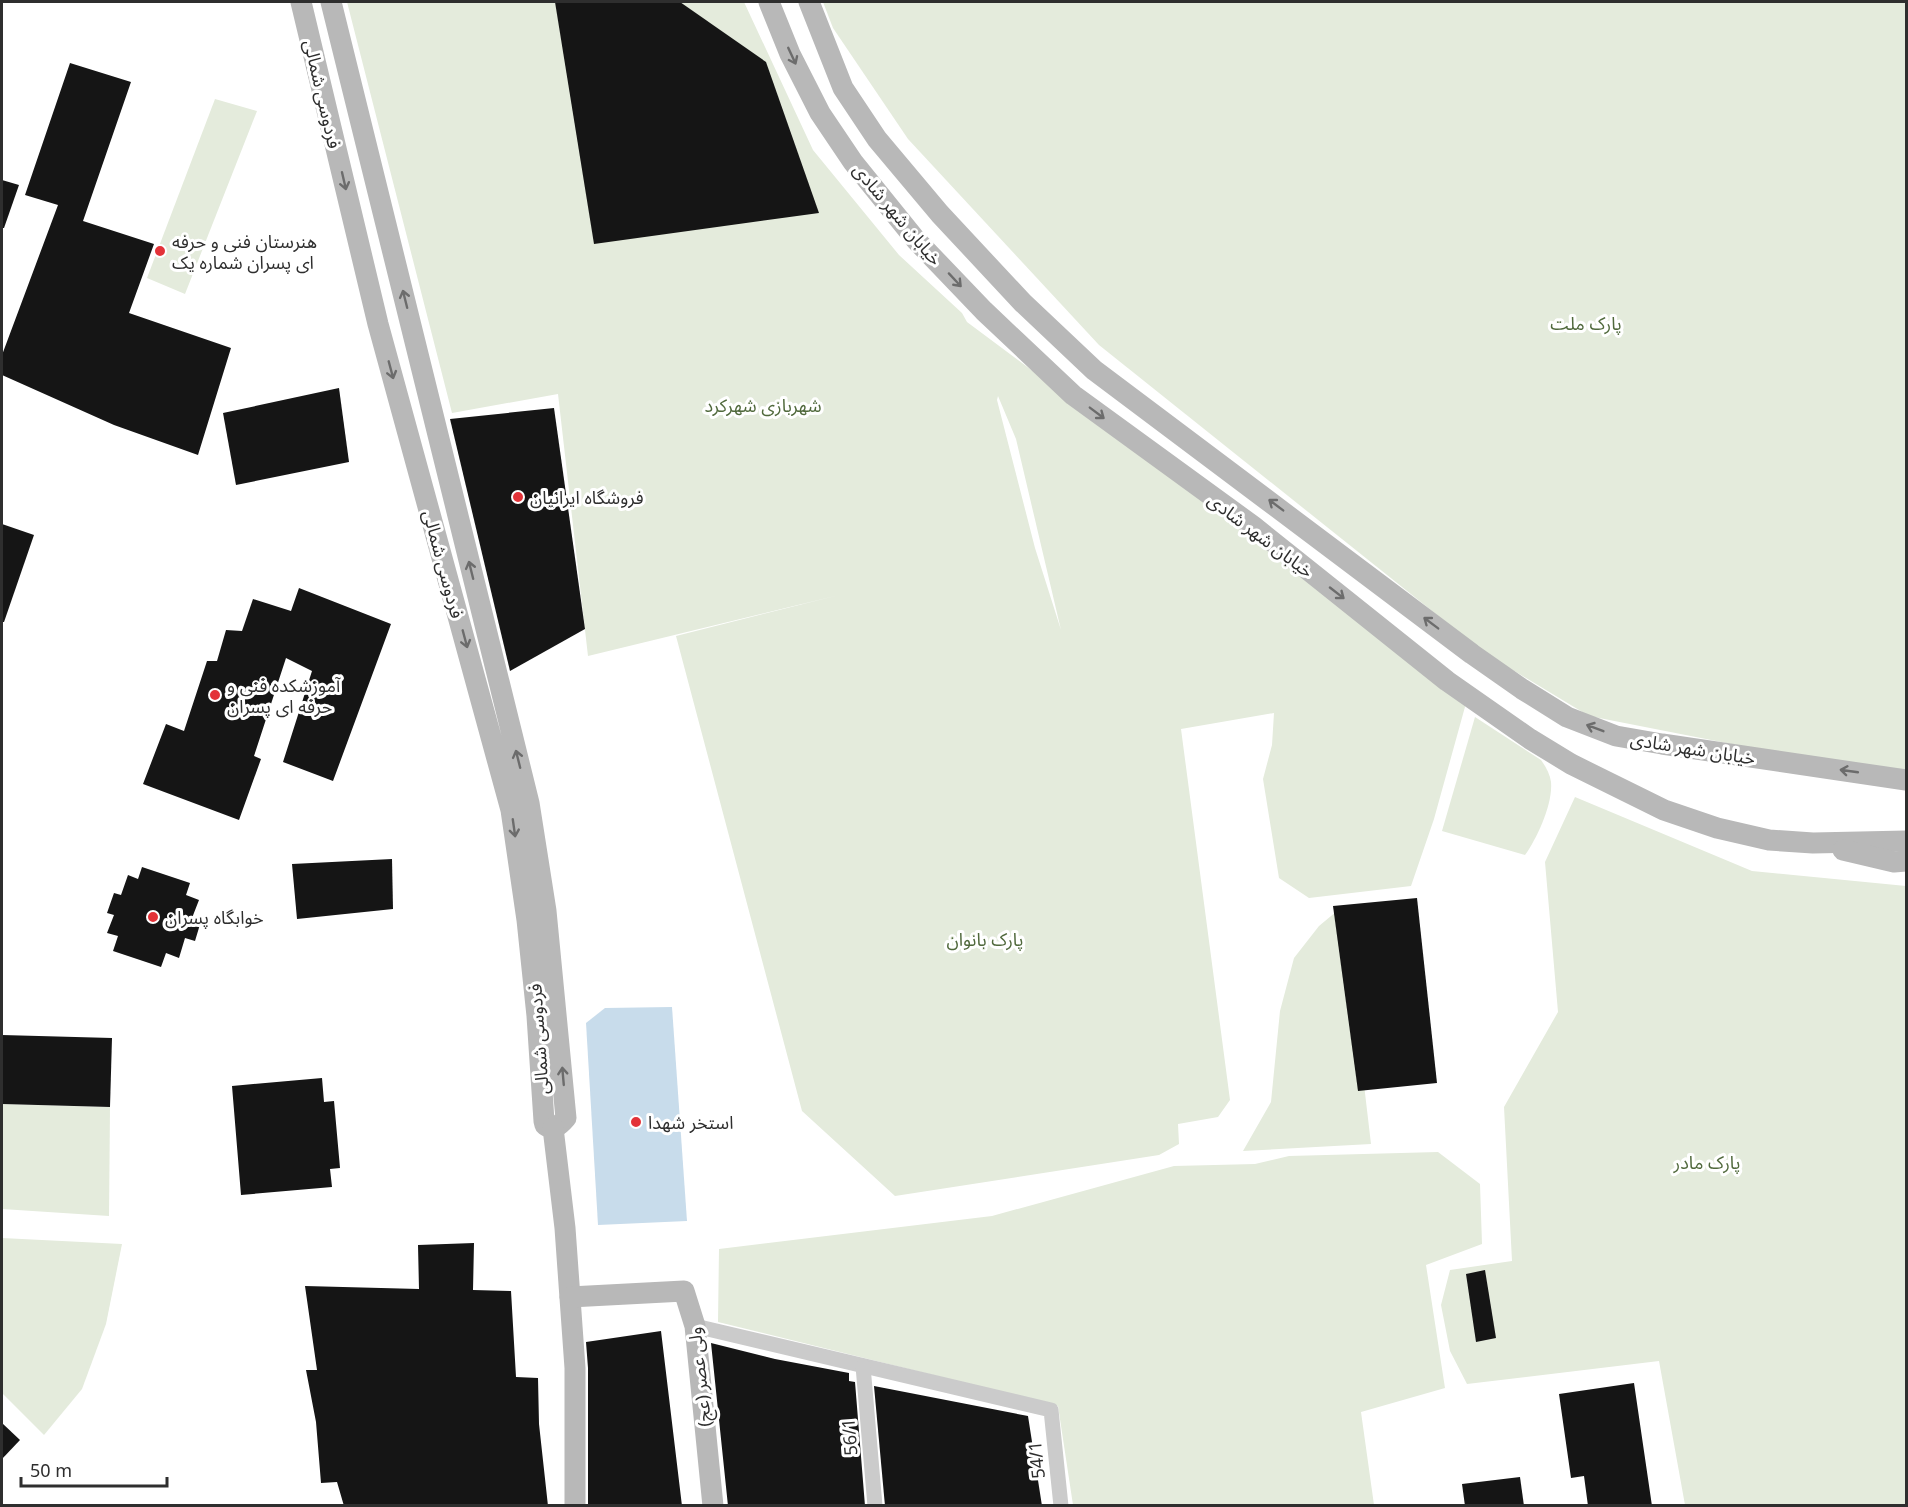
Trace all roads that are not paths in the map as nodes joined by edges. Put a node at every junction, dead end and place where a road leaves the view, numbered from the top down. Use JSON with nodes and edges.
{"nodes":[{"id":1,"x":301,"y":2,"type":"edge"},
{"id":2,"x":331,"y":2,"type":"edge"},
{"id":3,"x":769,"y":2,"type":"edge"},
{"id":4,"x":809,"y":2,"type":"edge"},
{"id":5,"x":1906,"y":780,"type":"edge"},
{"id":6,"x":1906,"y":841,"type":"edge"},
{"id":7,"x":1813,"y":843,"type":"junction"},
{"id":8,"x":1906,"y":861,"type":"edge"},
{"id":9,"x":553,"y":1128,"type":"junction"},
{"id":10,"x":570,"y":1297,"type":"junction"},
{"id":11,"x":695,"y":1326,"type":"junction"},
{"id":12,"x":863,"y":1366,"type":"junction"},
{"id":13,"x":575,"y":1506,"type":"edge"},
{"id":14,"x":713,"y":1506,"type":"edge"},
{"id":15,"x":875,"y":1506,"type":"edge"},
{"id":16,"x":1061,"y":1506,"type":"edge"}],
"edges":[{"from":1,"to":9,"type":"main road","name":"فردوسی شمالی","one_way":true},
{"from":9,"to":2,"type":"main road","name":"فردوسی شمالی","one_way":true},
{"from":3,"to":7,"type":"main road","name":"خیابان شهر شادی","one_way":true},
{"from":5,"to":4,"type":"main road","name":"خیابان شهر شادی","one_way":true},
{"from":6,"to":7,"type":"main road","name":"خیابان شهر شادی"},
{"from":7,"to":8,"type":"main road"},
{"from":9,"to":10,"type":"main road","name":"فردوسی شمالی"},
{"from":10,"to":11,"type":"main road","name":"ولی عصر (عج)"},
{"from":10,"to":13,"type":"main road","name":"فردوسی شمالی"},
{"from":11,"to":12,"type":"street"},
{"from":11,"to":14,"type":"main road","name":"ولی عصر (عج)"},
{"from":12,"to":15,"type":"street","name":"56/1"},
{"from":12,"to":16,"type":"street","name":"54/1"}]}
